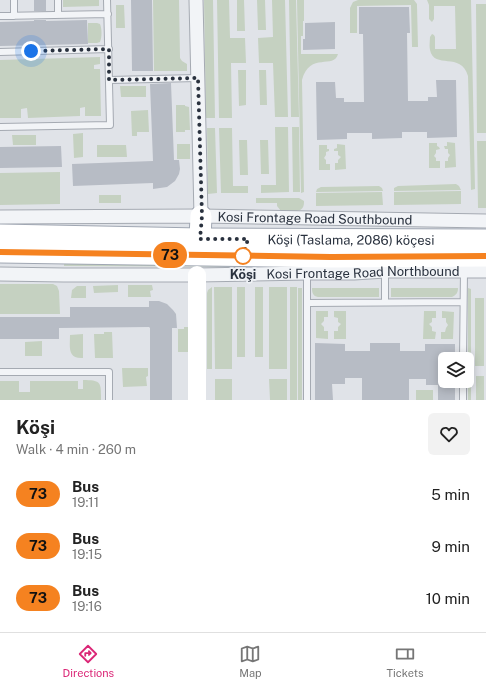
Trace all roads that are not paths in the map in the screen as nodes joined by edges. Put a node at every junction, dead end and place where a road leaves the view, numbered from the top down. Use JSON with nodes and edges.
{"nodes":[{"id":1,"x":14,"y":0,"type":"edge"},
{"id":2,"x":58,"y":0,"type":"edge"},
{"id":3,"x":107,"y":0,"type":"edge"},
{"id":4,"x":196,"y":0,"type":"edge"},
{"id":5,"x":108,"y":14,"type":"junction"},
{"id":6,"x":58,"y":15,"type":"junction"},
{"id":7,"x":0,"y":16,"type":"edge"},
{"id":8,"x":14,"y":16,"type":"junction"},
{"id":9,"x":109,"y":49,"type":"junction"},
{"id":10,"x":0,"y":52,"type":"edge"},
{"id":11,"x":198,"y":78,"type":"junction"},
{"id":12,"x":109,"y":80,"type":"junction"},
{"id":13,"x":0,"y":127,"type":"edge"},
{"id":14,"x":202,"y":216,"type":"junction"},
{"id":15,"x":0,"y":217,"type":"edge"},
{"id":16,"x":486,"y":221,"type":"edge"},
{"id":17,"x":0,"y":235,"type":"edge"},
{"id":18,"x":200,"y":239,"type":"junction"},
{"id":19,"x":486,"y":240,"type":"edge"},
{"id":20,"x":0,"y":252,"type":"edge"},
{"id":21,"x":486,"y":256,"type":"edge"},
{"id":22,"x":331,"y":257,"type":"junction"},
{"id":23,"x":464,"y":271,"type":"junction"},
{"id":24,"x":486,"y":271,"type":"edge"},
{"id":25,"x":385,"y":272,"type":"junction"},
{"id":26,"x":307,"y":273,"type":"junction"},
{"id":27,"x":354,"y":273,"type":"junction"},
{"id":28,"x":0,"y":274,"type":"edge"},
{"id":29,"x":197,"y":275,"type":"junction"},
{"id":30,"x":385,"y":302,"type":"junction"},
{"id":31,"x":463,"y":302,"type":"junction"},
{"id":32,"x":307,"y":303,"type":"junction"},
{"id":33,"x":463,"y":352,"type":"edge"},
{"id":34,"x":0,"y":372,"type":"edge"},
{"id":35,"x":463,"y":388,"type":"edge"},
{"id":36,"x":109,"y":400,"type":"edge"},
{"id":37,"x":197,"y":400,"type":"edge"},
{"id":38,"x":307,"y":400,"type":"edge"},
{"id":39,"x":463,"y":400,"type":"edge"}],
"edges":[{"from":1,"to":8,"type":"lane"},
{"from":2,"to":6,"type":"lane"},
{"from":3,"to":5,"type":"lane"},
{"from":4,"to":11,"type":"street"},
{"from":5,"to":6,"type":"lane"},
{"from":5,"to":9,"type":"lane"},
{"from":6,"to":8,"type":"lane"},
{"from":7,"to":8,"type":"lane"},
{"from":9,"to":10,"type":"lane"},
{"from":9,"to":12,"type":"lane"},
{"from":11,"to":12,"type":"lane"},
{"from":11,"to":14,"type":"street"},
{"from":12,"to":13,"type":"lane"},
{"from":14,"to":15,"type":"street","name":"Kosi Frontage Road Southbound"},
{"from":14,"to":16,"type":"street","name":"Kosi Frontage Road Southbound"},
{"from":14,"to":18,"type":"main road"},
{"from":17,"to":18,"type":"main road","name":"Köşi (Taslama, 2086) köçesi"},
{"from":18,"to":19,"type":"main road","name":"Köşi (Taslama, 2086) köçesi"},
{"from":20,"to":22,"type":"main road","name":"Köşi (Taslama, 2086) köçesi"},
{"from":21,"to":22,"type":"main road","name":"Köşi (Taslama, 2086) köçesi"},
{"from":22,"to":27,"type":"main road"},
{"from":23,"to":24,"type":"street","name":"Kosi Frontage Road Northbound"},
{"from":23,"to":25,"type":"street","name":"Kosi Frontage Road Northbound"},
{"from":23,"to":31,"type":"lane"},
{"from":25,"to":27,"type":"street","name":"Kosi Frontage Road Northbound"},
{"from":25,"to":30,"type":"lane"},
{"from":26,"to":27,"type":"street","name":"Kosi Frontage Road Northbound"},
{"from":26,"to":29,"type":"street","name":"Kosi Frontage Road Northbound"},
{"from":26,"to":32,"type":"lane"},
{"from":28,"to":29,"type":"street","name":"Kosi Frontage Road Northbound"},
{"from":29,"to":37,"type":"street"},
{"from":30,"to":31,"type":"lane"},
{"from":30,"to":32,"type":"lane"},
{"from":31,"to":33,"type":"lane"},
{"from":32,"to":38,"type":"lane"},
{"from":34,"to":36,"type":"lane"},
{"from":35,"to":39,"type":"lane"}]}
